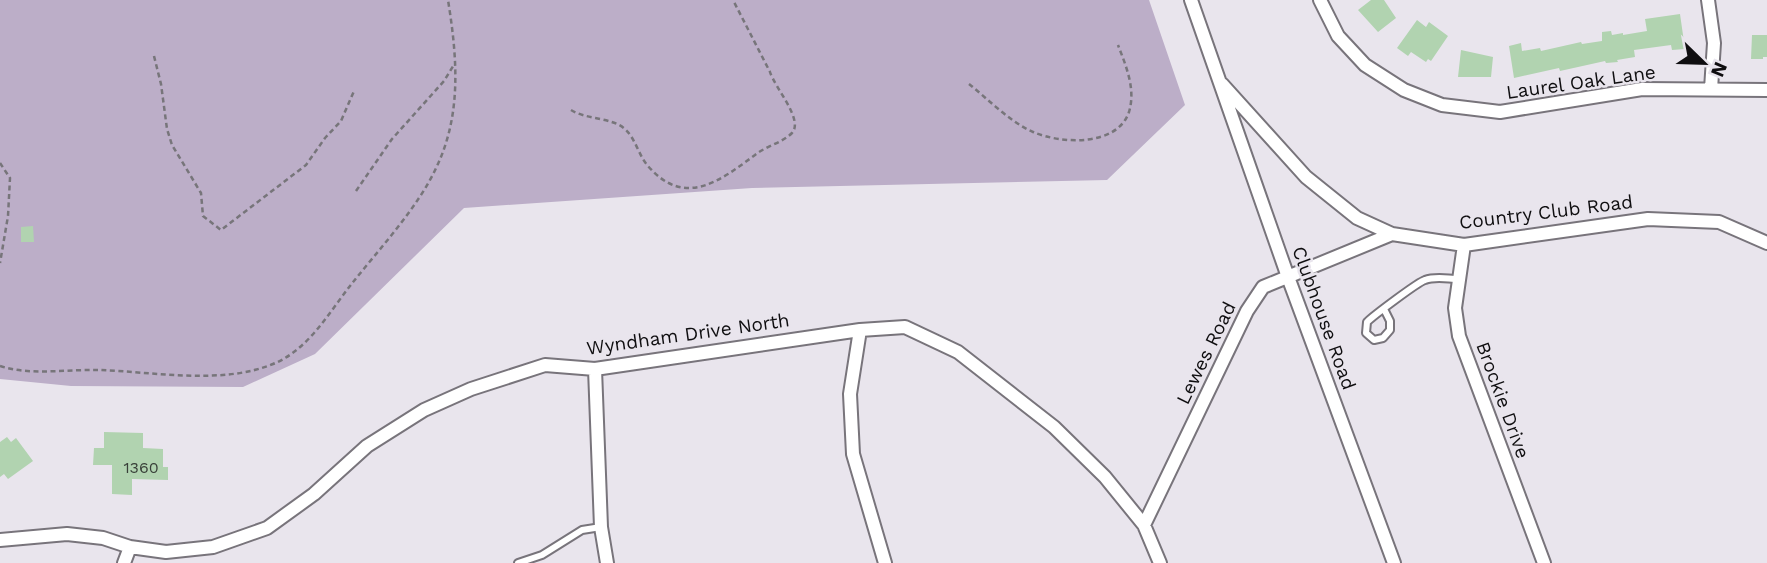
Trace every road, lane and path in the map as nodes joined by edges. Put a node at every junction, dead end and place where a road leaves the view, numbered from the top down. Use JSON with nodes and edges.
{"nodes":[{"id":1,"x":448,"y":0,"type":"edge"},
{"id":2,"x":733,"y":0,"type":"edge"},
{"id":3,"x":1191,"y":0,"type":"edge"},
{"id":4,"x":1320,"y":0,"type":"edge"},
{"id":5,"x":1708,"y":0,"type":"edge"},
{"id":6,"x":1118,"y":45,"type":"dead end"},
{"id":7,"x":154,"y":56,"type":"dead end"},
{"id":8,"x":456,"y":63,"type":"junction"},
{"id":9,"x":970,"y":84,"type":"dead end"},
{"id":10,"x":1222,"y":84,"type":"junction"},
{"id":11,"x":1711,"y":89,"type":"junction"},
{"id":12,"x":1767,"y":90,"type":"edge"},
{"id":13,"x":354,"y":91,"type":"dead end"},
{"id":14,"x":571,"y":110,"type":"dead end"},
{"id":15,"x":0,"y":163,"type":"edge"},
{"id":16,"x":356,"y":191,"type":"dead end"},
{"id":17,"x":1392,"y":234,"type":"junction"},
{"id":18,"x":1767,"y":243,"type":"edge"},
{"id":19,"x":1464,"y":245,"type":"junction"},
{"id":20,"x":0,"y":263,"type":"edge"},
{"id":21,"x":1288,"y":277,"type":"junction"},
{"id":22,"x":1459,"y":279,"type":"junction"},
{"id":23,"x":1384,"y":309,"type":"junction"},
{"id":24,"x":860,"y":330,"type":"junction"},
{"id":25,"x":0,"y":366,"type":"edge"},
{"id":26,"x":595,"y":369,"type":"junction"},
{"id":27,"x":1144,"y":524,"type":"junction"},
{"id":28,"x":601,"y":527,"type":"junction"},
{"id":29,"x":0,"y":540,"type":"edge"},
{"id":30,"x":130,"y":547,"type":"junction"},
{"id":31,"x":124,"y":563,"type":"edge"},
{"id":32,"x":518,"y":563,"type":"edge"},
{"id":33,"x":607,"y":563,"type":"edge"},
{"id":34,"x":885,"y":563,"type":"edge"},
{"id":35,"x":1160,"y":563,"type":"edge"},
{"id":36,"x":1395,"y":563,"type":"edge"},
{"id":37,"x":1544,"y":563,"type":"edge"}],
"edges":[{"from":1,"to":8,"type":"path"},
{"from":2,"to":14,"type":"path"},
{"from":3,"to":10,"type":"street","name":"Country Club Road"},
{"from":4,"to":11,"type":"street","name":"Laurel Oak Lane"},
{"from":5,"to":11,"type":"street"},
{"from":6,"to":9,"type":"path"},
{"from":7,"to":13,"type":"path"},
{"from":8,"to":16,"type":"path"},
{"from":8,"to":25,"type":"path"},
{"from":10,"to":17,"type":"street","name":"Country Club Road"},
{"from":10,"to":21,"type":"street","name":"Clubhouse Road"},
{"from":11,"to":12,"type":"street","name":"Laurel Oak Lane"},
{"from":15,"to":20,"type":"path"},
{"from":17,"to":19,"type":"street","name":"Country Club Road"},
{"from":17,"to":21,"type":"street","name":"Lewes Road"},
{"from":18,"to":19,"type":"street","name":"Country Club Road"},
{"from":19,"to":22,"type":"street","name":"Brockie Drive"},
{"from":21,"to":27,"type":"street","name":"Lewes Road"},
{"from":21,"to":36,"type":"street","name":"Clubhouse Road"},
{"from":22,"to":23,"type":"lane"},
{"from":22,"to":37,"type":"street","name":"Brockie Drive"},
{"from":23,"to":23,"type":"lane"},
{"from":24,"to":26,"type":"street","name":"Wyndham Drive North"},
{"from":24,"to":27,"type":"street","name":"Wyndham Drive North"},
{"from":24,"to":34,"type":"street"},
{"from":26,"to":28,"type":"street"},
{"from":26,"to":30,"type":"street","name":"Wyndham Drive North"},
{"from":27,"to":35,"type":"street","name":"Wyndham Drive North"},
{"from":28,"to":32,"type":"lane"},
{"from":28,"to":33,"type":"street"},
{"from":29,"to":30,"type":"street","name":"Wyndham Drive North"},
{"from":30,"to":31,"type":"street"}]}
